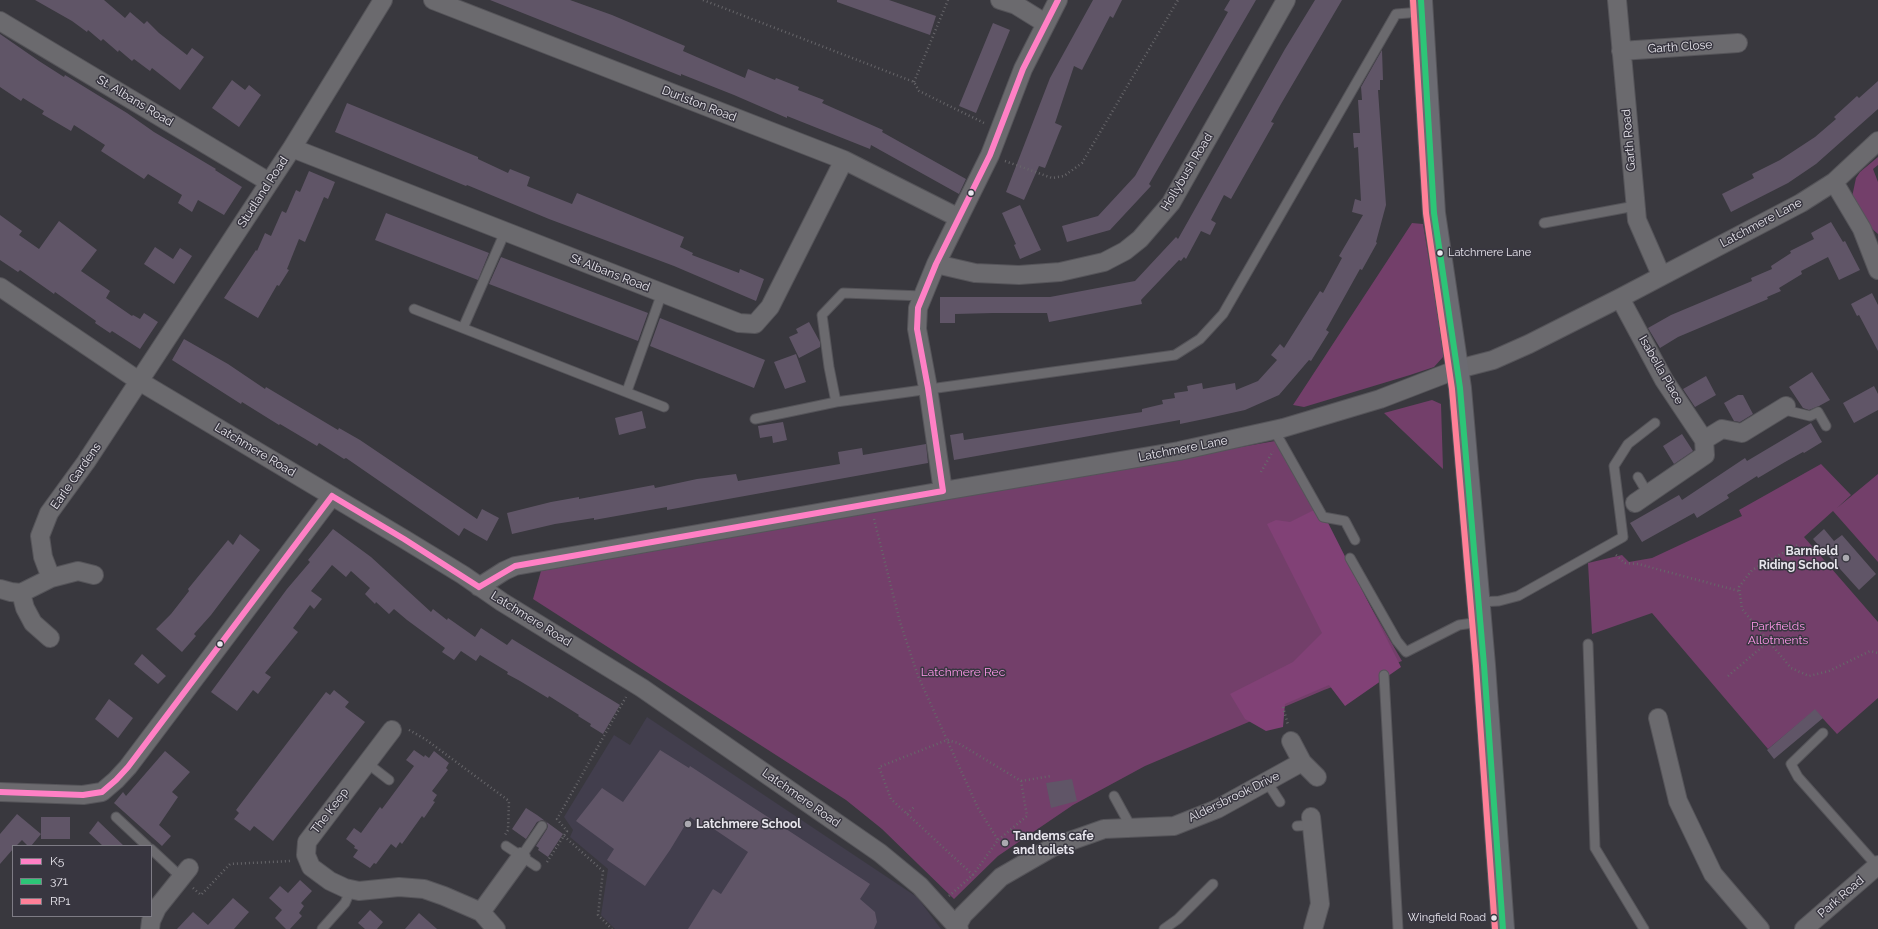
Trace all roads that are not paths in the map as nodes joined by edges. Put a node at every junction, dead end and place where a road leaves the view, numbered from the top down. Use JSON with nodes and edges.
{"nodes":[{"id":1,"x":383,"y":0,"type":"edge"},
{"id":2,"x":433,"y":0,"type":"edge"},
{"id":3,"x":1000,"y":0,"type":"edge"},
{"id":4,"x":1058,"y":0,"type":"edge"},
{"id":5,"x":1286,"y":0,"type":"edge"},
{"id":6,"x":1617,"y":0,"type":"edge"},
{"id":7,"x":1421,"y":6,"type":"edge"},
{"id":8,"x":0,"y":21,"type":"edge"},
{"id":9,"x":1045,"y":23,"type":"junction"},
{"id":10,"x":1738,"y":43,"type":"dead end"},
{"id":11,"x":1621,"y":51,"type":"junction"},
{"id":12,"x":1878,"y":141,"type":"edge"},
{"id":13,"x":292,"y":148,"type":"junction"},
{"id":14,"x":844,"y":160,"type":"junction"},
{"id":15,"x":269,"y":182,"type":"junction"},
{"id":16,"x":1834,"y":182,"type":"junction"},
{"id":17,"x":1635,"y":206,"type":"junction"},
{"id":18,"x":959,"y":218,"type":"junction"},
{"id":19,"x":1544,"y":223,"type":"dead end"},
{"id":20,"x":504,"y":232,"type":"junction"},
{"id":21,"x":1875,"y":251,"type":"edge"},
{"id":22,"x":936,"y":264,"type":"junction"},
{"id":23,"x":1878,"y":270,"type":"edge"},
{"id":24,"x":1661,"y":276,"type":"junction"},
{"id":25,"x":0,"y":287,"type":"edge"},
{"id":26,"x":662,"y":293,"type":"junction"},
{"id":27,"x":923,"y":296,"type":"junction"},
{"id":28,"x":1620,"y":298,"type":"junction"},
{"id":29,"x":414,"y":309,"type":"dead end"},
{"id":30,"x":463,"y":328,"type":"junction"},
{"id":31,"x":1458,"y":369,"type":"junction"},
{"id":32,"x":140,"y":381,"type":"junction"},
{"id":33,"x":928,"y":388,"type":"junction"},
{"id":34,"x":626,"y":391,"type":"junction"},
{"id":35,"x":836,"y":402,"type":"junction"},
{"id":36,"x":664,"y":406,"type":"dead end"},
{"id":37,"x":1786,"y":406,"type":"joint"},
{"id":38,"x":755,"y":419,"type":"dead end"},
{"id":39,"x":1655,"y":423,"type":"dead end"},
{"id":40,"x":1826,"y":426,"type":"dead end"},
{"id":41,"x":1277,"y":436,"type":"junction"},
{"id":42,"x":1704,"y":440,"type":"junction"},
{"id":43,"x":1638,"y":477,"type":"dead end"},
{"id":44,"x":943,"y":490,"type":"junction"},
{"id":45,"x":332,"y":496,"type":"junction"},
{"id":46,"x":1641,"y":498,"type":"joint"},
{"id":47,"x":1355,"y":540,"type":"dead end"},
{"id":48,"x":1350,"y":558,"type":"dead end"},
{"id":49,"x":94,"y":575,"type":"dead end"},
{"id":50,"x":52,"y":578,"type":"junction"},
{"id":51,"x":479,"y":587,"type":"junction"},
{"id":52,"x":0,"y":589,"type":"edge"},
{"id":53,"x":21,"y":593,"type":"junction"},
{"id":54,"x":1479,"y":612,"type":"junction"},
{"id":55,"x":50,"y":638,"type":"dead end"},
{"id":56,"x":1588,"y":644,"type":"dead end"},
{"id":57,"x":1384,"y":675,"type":"dead end"},
{"id":58,"x":1658,"y":718,"type":"dead end"},
{"id":59,"x":392,"y":730,"type":"road end"},
{"id":60,"x":1824,"y":733,"type":"dead end"},
{"id":61,"x":1292,"y":741,"type":"dead end"},
{"id":62,"x":1302,"y":762,"type":"junction"},
{"id":63,"x":367,"y":763,"type":"junction"},
{"id":64,"x":1318,"y":777,"type":"dead end"},
{"id":65,"x":389,"y":780,"type":"dead end"},
{"id":66,"x":1267,"y":782,"type":"junction"},
{"id":67,"x":0,"y":792,"type":"edge"},
{"id":68,"x":1114,"y":796,"type":"dead end"},
{"id":69,"x":1280,"y":802,"type":"dead end"},
{"id":70,"x":116,"y":817,"type":"dead end"},
{"id":71,"x":1307,"y":823,"type":"dead end"},
{"id":72,"x":542,"y":826,"type":"dead end"},
{"id":73,"x":1131,"y":827,"type":"junction"},
{"id":74,"x":146,"y":845,"type":"edge"},
{"id":75,"x":506,"y":846,"type":"road end"},
{"id":76,"x":152,"y":850,"type":"edge"},
{"id":77,"x":529,"y":862,"type":"junction"},
{"id":78,"x":1877,"y":865,"type":"edge"},
{"id":79,"x":185,"y":873,"type":"joint"},
{"id":80,"x":1213,"y":884,"type":"dead end"},
{"id":81,"x":351,"y":889,"type":"junction"},
{"id":82,"x":481,"y":912,"type":"junction"},
{"id":83,"x":958,"y":927,"type":"edge"},
{"id":84,"x":150,"y":929,"type":"edge"},
{"id":85,"x":322,"y":929,"type":"edge"},
{"id":86,"x":496,"y":929,"type":"edge"},
{"id":87,"x":1164,"y":929,"type":"edge"},
{"id":88,"x":1312,"y":929,"type":"edge"},
{"id":89,"x":1398,"y":929,"type":"edge"},
{"id":90,"x":1503,"y":929,"type":"edge"},
{"id":91,"x":1644,"y":929,"type":"edge"},
{"id":92,"x":1760,"y":929,"type":"edge"},
{"id":93,"x":1804,"y":929,"type":"edge"}],
"edges":[{"from":1,"to":13,"type":"street","name":"Studland Road"},
{"from":2,"to":14,"type":"street","name":"Durlston Road"},
{"from":3,"to":9,"type":"street"},
{"from":4,"to":9,"type":"street"},
{"from":5,"to":22,"type":"street","name":"Hollybush Road"},
{"from":6,"to":11,"type":"street","name":"Garth Road"},
{"from":7,"to":31,"type":"street"},
{"from":7,"to":33,"type":"lane"},
{"from":8,"to":15,"type":"street","name":"St. Albans Road"},
{"from":9,"to":18,"type":"street"},
{"from":10,"to":11,"type":"street","name":"Garth Close"},
{"from":11,"to":17,"type":"street","name":"Garth Road"},
{"from":12,"to":16,"type":"street","name":"Latchmere Lane"},
{"from":13,"to":15,"type":"street","name":"Studland Road"},
{"from":13,"to":20,"type":"street","name":"St Albans Road"},
{"from":14,"to":18,"type":"street","name":"Durlston Road"},
{"from":14,"to":26,"type":"street","name":"St Albans Road"},
{"from":15,"to":32,"type":"street","name":"Studland Road"},
{"from":16,"to":21,"type":"street"},
{"from":16,"to":24,"type":"street","name":"Latchmere Lane"},
{"from":17,"to":19,"type":"lane"},
{"from":17,"to":24,"type":"street","name":"Garth Road"},
{"from":18,"to":22,"type":"street"},
{"from":20,"to":26,"type":"street","name":"St Albans Road"},
{"from":20,"to":30,"type":"lane"},
{"from":21,"to":23,"type":"street"},
{"from":22,"to":27,"type":"street"},
{"from":24,"to":28,"type":"street","name":"Latchmere Lane"},
{"from":25,"to":32,"type":"street","name":"Latchmere Road"},
{"from":26,"to":34,"type":"lane"},
{"from":27,"to":33,"type":"street"},
{"from":27,"to":35,"type":"lane"},
{"from":28,"to":31,"type":"street","name":"Latchmere Lane"},
{"from":28,"to":42,"type":"street","name":"Isabella Place"},
{"from":29,"to":30,"type":"lane"},
{"from":30,"to":34,"type":"lane"},
{"from":31,"to":41,"type":"street","name":"Latchmere Lane"},
{"from":31,"to":54,"type":"street"},
{"from":32,"to":45,"type":"street","name":"Latchmere Road"},
{"from":32,"to":50,"type":"street","name":"Earle Gardens"},
{"from":33,"to":35,"type":"lane"},
{"from":33,"to":44,"type":"street"},
{"from":34,"to":36,"type":"lane"},
{"from":35,"to":38,"type":"lane"},
{"from":37,"to":40,"type":"lane"},
{"from":37,"to":42,"type":"street"},
{"from":39,"to":54,"type":"lane"},
{"from":41,"to":44,"type":"street","name":"Latchmere Lane"},
{"from":41,"to":47,"type":"lane"},
{"from":42,"to":46,"type":"street"},
{"from":43,"to":46,"type":"lane"},
{"from":44,"to":51,"type":"street","name":"Latchmere Lane"},
{"from":45,"to":51,"type":"street","name":"Latchmere Road"},
{"from":45,"to":67,"type":"street"},
{"from":48,"to":54,"type":"lane"},
{"from":49,"to":50,"type":"street"},
{"from":50,"to":53,"type":"street"},
{"from":51,"to":83,"type":"street","name":"Latchmere Road"},
{"from":52,"to":53,"type":"street"},
{"from":53,"to":55,"type":"street"},
{"from":54,"to":90,"type":"street"},
{"from":56,"to":91,"type":"lane"},
{"from":57,"to":89,"type":"lane"},
{"from":58,"to":92,"type":"street"},
{"from":59,"to":63,"type":"street","name":"The Keep"},
{"from":60,"to":78,"type":"lane"},
{"from":61,"to":62,"type":"street"},
{"from":62,"to":64,"type":"street"},
{"from":62,"to":66,"type":"street","name":"Aldersbrook Drive"},
{"from":63,"to":65,"type":"lane"},
{"from":63,"to":81,"type":"street","name":"The Keep"},
{"from":66,"to":69,"type":"lane"},
{"from":66,"to":73,"type":"street","name":"Aldersbrook Drive"},
{"from":68,"to":73,"type":"lane"},
{"from":70,"to":74,"type":"lane"},
{"from":71,"to":88,"type":"street"},
{"from":72,"to":77,"type":"lane"},
{"from":73,"to":83,"type":"street","name":"Aldersbrook Drive"},
{"from":75,"to":77,"type":"lane"},
{"from":76,"to":79,"type":"lane"},
{"from":77,"to":82,"type":"street"},
{"from":78,"to":93,"type":"street","name":"Park Road"},
{"from":79,"to":84,"type":"street"},
{"from":80,"to":87,"type":"lane"},
{"from":81,"to":82,"type":"street"},
{"from":81,"to":85,"type":"lane"},
{"from":82,"to":86,"type":"street"}]}
